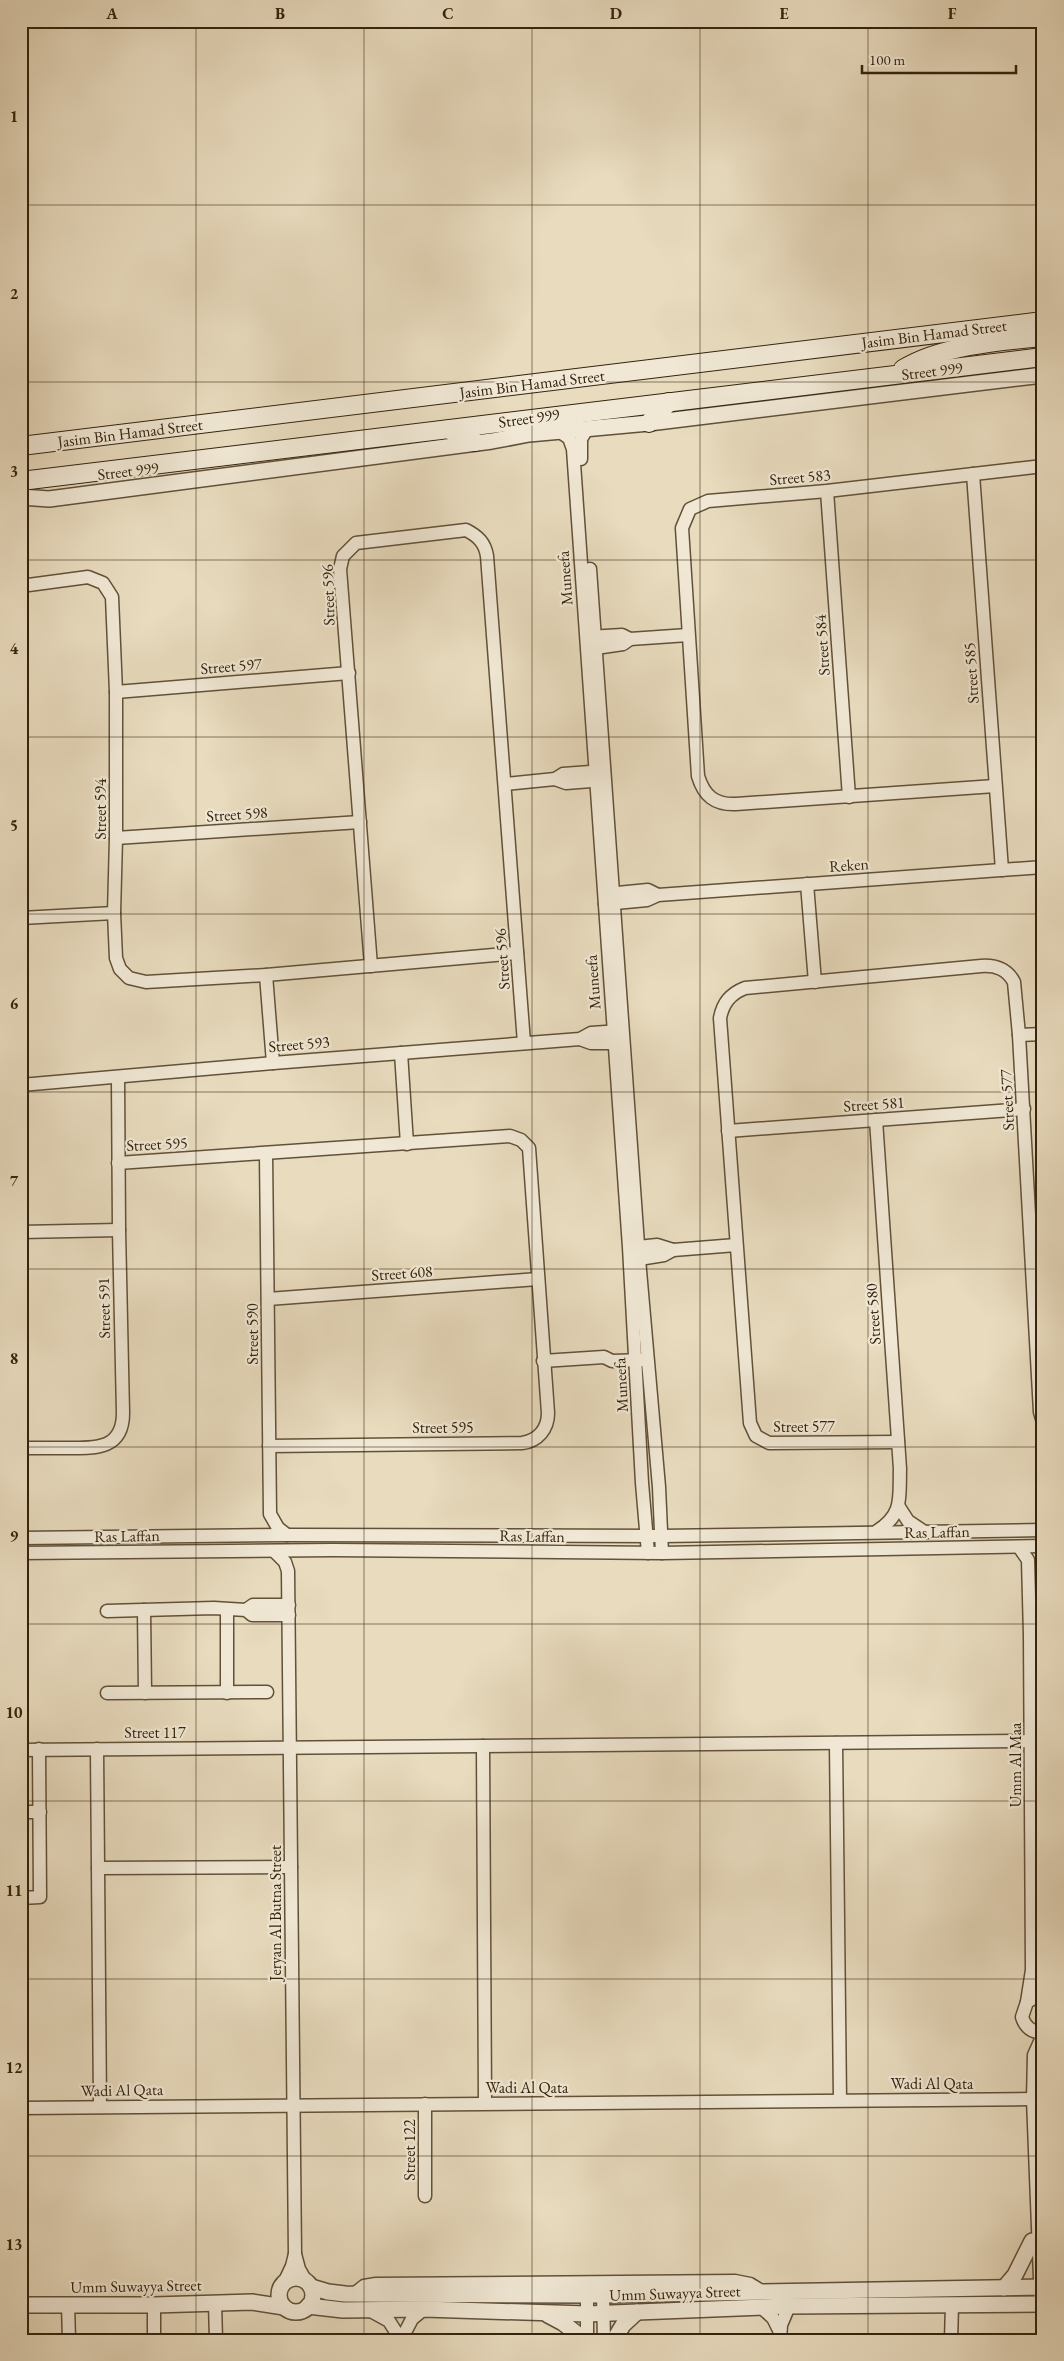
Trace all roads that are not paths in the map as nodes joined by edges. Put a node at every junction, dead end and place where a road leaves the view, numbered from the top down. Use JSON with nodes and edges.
{"nodes":[{"id":1,"x":1043,"y":321,"type":"edge"},
{"id":2,"x":1043,"y":337,"type":"edge"},
{"id":3,"x":1043,"y":357,"type":"edge"},
{"id":4,"x":894,"y":375,"type":"junction"},
{"id":5,"x":1043,"y":375,"type":"edge"},
{"id":6,"x":669,"y":402,"type":"junction"},
{"id":7,"x":649,"y":423,"type":"junction"},
{"id":8,"x":587,"y":428,"type":"junction"},
{"id":9,"x":450,"y":429,"type":"junction"},
{"id":10,"x":559,"y":431,"type":"junction"},
{"id":11,"x":475,"y":442,"type":"junction"},
{"id":12,"x":21,"y":446,"type":"edge"},
{"id":13,"x":1043,"y":466,"type":"edge"},
{"id":14,"x":973,"y":474,"type":"junction"},
{"id":15,"x":21,"y":481,"type":"edge"},
{"id":16,"x":828,"y":491,"type":"junction"},
{"id":17,"x":21,"y":497,"type":"edge"},
{"id":18,"x":21,"y":586,"type":"edge"},
{"id":19,"x":688,"y":635,"type":"junction"},
{"id":20,"x":591,"y":643,"type":"junction"},
{"id":21,"x":349,"y":673,"type":"junction"},
{"id":22,"x":116,"y":692,"type":"junction"},
{"id":23,"x":600,"y":776,"type":"junction"},
{"id":24,"x":505,"y":784,"type":"junction"},
{"id":25,"x":995,"y":786,"type":"junction"},
{"id":26,"x":850,"y":797,"type":"junction"},
{"id":27,"x":360,"y":822,"type":"junction"},
{"id":28,"x":116,"y":838,"type":"junction"},
{"id":29,"x":1043,"y":867,"type":"edge"},
{"id":30,"x":1002,"y":870,"type":"junction"},
{"id":31,"x":807,"y":884,"type":"junction"},
{"id":32,"x":609,"y":899,"type":"junction"},
{"id":33,"x":114,"y":913,"type":"junction"},
{"id":34,"x":21,"y":918,"type":"edge"},
{"id":35,"x":517,"y":953,"type":"junction"},
{"id":36,"x":371,"y":966,"type":"junction"},
{"id":37,"x":266,"y":975,"type":"junction"},
{"id":38,"x":815,"y":982,"type":"junction"},
{"id":39,"x":1043,"y":1034,"type":"edge"},
{"id":40,"x":1019,"y":1035,"type":"junction"},
{"id":41,"x":618,"y":1037,"type":"junction"},
{"id":42,"x":524,"y":1043,"type":"junction"},
{"id":43,"x":402,"y":1053,"type":"junction"},
{"id":44,"x":272,"y":1063,"type":"junction"},
{"id":45,"x":118,"y":1078,"type":"junction"},
{"id":46,"x":21,"y":1085,"type":"edge"},
{"id":47,"x":1024,"y":1109,"type":"junction"},
{"id":48,"x":876,"y":1120,"type":"junction"},
{"id":49,"x":728,"y":1131,"type":"junction"},
{"id":50,"x":407,"y":1144,"type":"junction"},
{"id":51,"x":266,"y":1154,"type":"junction"},
{"id":52,"x":118,"y":1163,"type":"junction"},
{"id":53,"x":118,"y":1230,"type":"junction"},
{"id":54,"x":21,"y":1232,"type":"edge"},
{"id":55,"x":736,"y":1245,"type":"junction"},
{"id":56,"x":639,"y":1253,"type":"junction"},
{"id":57,"x":538,"y":1279,"type":"junction"},
{"id":58,"x":1039,"y":1294,"type":"edge"},
{"id":59,"x":268,"y":1299,"type":"junction"},
{"id":60,"x":641,"y":1356,"type":"junction"},
{"id":61,"x":543,"y":1361,"type":"junction"},
{"id":62,"x":1043,"y":1422,"type":"edge"},
{"id":63,"x":898,"y":1442,"type":"junction"},
{"id":64,"x":269,"y":1446,"type":"junction"},
{"id":65,"x":21,"y":1448,"type":"edge"},
{"id":66,"x":899,"y":1507,"type":"junction"},
{"id":67,"x":270,"y":1514,"type":"junction"},
{"id":68,"x":1043,"y":1530,"type":"edge"},
{"id":69,"x":877,"y":1531,"type":"junction"},
{"id":70,"x":923,"y":1531,"type":"junction"},
{"id":71,"x":249,"y":1535,"type":"junction"},
{"id":72,"x":288,"y":1535,"type":"junction"},
{"id":73,"x":333,"y":1535,"type":"junction"},
{"id":74,"x":655,"y":1536,"type":"junction"},
{"id":75,"x":21,"y":1538,"type":"edge"},
{"id":76,"x":1043,"y":1546,"type":"edge"},
{"id":77,"x":1019,"y":1547,"type":"junction"},
{"id":78,"x":333,"y":1550,"type":"junction"},
{"id":79,"x":274,"y":1551,"type":"junction"},
{"id":80,"x":301,"y":1551,"type":"junction"},
{"id":81,"x":21,"y":1553,"type":"edge"},
{"id":82,"x":648,"y":1553,"type":"junction"},
{"id":83,"x":662,"y":1553,"type":"junction"},
{"id":84,"x":1028,"y":1560,"type":"junction"},
{"id":85,"x":288,"y":1571,"type":"junction"},
{"id":86,"x":144,"y":1610,"type":"junction"},
{"id":87,"x":227,"y":1610,"type":"junction"},
{"id":88,"x":289,"y":1610,"type":"junction"},
{"id":89,"x":107,"y":1611,"type":"dead end"},
{"id":90,"x":1037,"y":1635,"type":"edge"},
{"id":91,"x":267,"y":1692,"type":"dead end"},
{"id":92,"x":108,"y":1693,"type":"dead end"},
{"id":93,"x":145,"y":1693,"type":"junction"},
{"id":94,"x":227,"y":1693,"type":"junction"},
{"id":95,"x":1032,"y":1741,"type":"junction"},
{"id":96,"x":836,"y":1743,"type":"junction"},
{"id":97,"x":483,"y":1746,"type":"junction"},
{"id":98,"x":289,"y":1747,"type":"junction"},
{"id":99,"x":40,"y":1749,"type":"junction"},
{"id":100,"x":97,"y":1749,"type":"junction"},
{"id":101,"x":21,"y":1750,"type":"edge"},
{"id":102,"x":21,"y":1812,"type":"edge"},
{"id":103,"x":40,"y":1812,"type":"junction"},
{"id":104,"x":291,"y":1867,"type":"junction"},
{"id":105,"x":98,"y":1868,"type":"junction"},
{"id":106,"x":21,"y":1898,"type":"edge"},
{"id":107,"x":1032,"y":1970,"type":"junction"},
{"id":108,"x":1043,"y":1995,"type":"edge"},
{"id":109,"x":1027,"y":2002,"type":"junction"},
{"id":110,"x":1027,"y":2027,"type":"junction"},
{"id":111,"x":1043,"y":2034,"type":"edge"},
{"id":112,"x":1034,"y":2055,"type":"junction"},
{"id":113,"x":1033,"y":2099,"type":"junction"},
{"id":114,"x":840,"y":2100,"type":"junction"},
{"id":115,"x":485,"y":2103,"type":"junction"},
{"id":116,"x":293,"y":2104,"type":"junction"},
{"id":117,"x":425,"y":2104,"type":"junction"},
{"id":118,"x":100,"y":2107,"type":"junction"},
{"id":119,"x":21,"y":2108,"type":"edge"},
{"id":120,"x":425,"y":2196,"type":"dead end"},
{"id":121,"x":1038,"y":2249,"type":"edge"},
{"id":122,"x":295,"y":2254,"type":"junction"},
{"id":123,"x":282,"y":2285,"type":"junction"},
{"id":124,"x":309,"y":2285,"type":"junction"},
{"id":125,"x":1039,"y":2287,"type":"edge"},
{"id":126,"x":1004,"y":2288,"type":"junction"},
{"id":127,"x":763,"y":2292,"type":"junction"},
{"id":128,"x":354,"y":2294,"type":"junction"},
{"id":129,"x":586,"y":2295,"type":"junction"},
{"id":130,"x":604,"y":2295,"type":"junction"},
{"id":131,"x":252,"y":2302,"type":"junction"},
{"id":132,"x":215,"y":2303,"type":"junction"},
{"id":133,"x":1039,"y":2304,"type":"edge"},
{"id":134,"x":21,"y":2305,"type":"edge"},
{"id":135,"x":68,"y":2305,"type":"junction"},
{"id":136,"x":154,"y":2305,"type":"junction"},
{"id":137,"x":308,"y":2306,"type":"junction"},
{"id":138,"x":789,"y":2306,"type":"junction"},
{"id":139,"x":948,"y":2306,"type":"junction"},
{"id":140,"x":284,"y":2307,"type":"junction"},
{"id":141,"x":762,"y":2308,"type":"junction"},
{"id":142,"x":424,"y":2309,"type":"junction"},
{"id":143,"x":369,"y":2310,"type":"junction"},
{"id":144,"x":637,"y":2312,"type":"junction"},
{"id":145,"x":545,"y":2313,"type":"junction"},
{"id":146,"x":586,"y":2314,"type":"junction"},
{"id":147,"x":604,"y":2314,"type":"junction"},
{"id":148,"x":780,"y":2336,"type":"edge"},
{"id":149,"x":950,"y":2337,"type":"edge"},
{"id":150,"x":69,"y":2340,"type":"edge"},
{"id":151,"x":154,"y":2340,"type":"edge"},
{"id":152,"x":216,"y":2340,"type":"edge"},
{"id":153,"x":401,"y":2340,"type":"edge"},
{"id":154,"x":586,"y":2340,"type":"edge"},
{"id":155,"x":604,"y":2340,"type":"edge"},
{"id":156,"x":614,"y":2340,"type":"edge"}],
"edges":[{"from":1,"to":12,"type":"main road","name":"Jasim Bin Hamad Street"},
{"from":2,"to":4,"type":"main road"},
{"from":3,"to":4,"type":"main road"},
{"from":4,"to":6,"type":"main road"},
{"from":5,"to":7,"type":"street","name":"Street 999"},
{"from":6,"to":7,"type":"main road"},
{"from":6,"to":9,"type":"main road"},
{"from":7,"to":8,"type":"street","name":"Street 999"},
{"from":8,"to":10,"type":"street","name":"Street 999"},
{"from":8,"to":20,"type":"street","name":"Muneefa"},
{"from":9,"to":11,"type":"main road"},
{"from":9,"to":15,"type":"main road"},
{"from":10,"to":11,"type":"street","name":"Street 999"},
{"from":10,"to":20,"type":"street","name":"Muneefa"},
{"from":11,"to":17,"type":"street","name":"Street 999"},
{"from":13,"to":14,"type":"street","name":"Street 583"},
{"from":14,"to":16,"type":"street","name":"Street 583"},
{"from":14,"to":25,"type":"street","name":"Street 585"},
{"from":16,"to":19,"type":"street","name":"Street 583"},
{"from":16,"to":26,"type":"street","name":"Street 584"},
{"from":18,"to":22,"type":"street","name":"Street 594"},
{"from":19,"to":20,"type":"street"},
{"from":19,"to":26,"type":"street","name":"Street 583"},
{"from":20,"to":23,"type":"street","name":"Muneefa"},
{"from":21,"to":22,"type":"street","name":"Street 597"},
{"from":21,"to":24,"type":"street","name":"Street 596"},
{"from":21,"to":27,"type":"street","name":"Street 596"},
{"from":22,"to":28,"type":"street","name":"Street 594"},
{"from":23,"to":24,"type":"street"},
{"from":23,"to":32,"type":"street","name":"Muneefa"},
{"from":24,"to":35,"type":"street","name":"Street 596"},
{"from":25,"to":26,"type":"street","name":"Street 583"},
{"from":25,"to":30,"type":"street","name":"Street 585"},
{"from":27,"to":28,"type":"street","name":"Street 598"},
{"from":27,"to":36,"type":"street","name":"Street 596"},
{"from":28,"to":33,"type":"street","name":"Street 594"},
{"from":29,"to":30,"type":"street","name":"Reken"},
{"from":30,"to":31,"type":"street","name":"Reken"},
{"from":31,"to":32,"type":"street","name":"Reken"},
{"from":31,"to":38,"type":"street"},
{"from":32,"to":41,"type":"street","name":"Muneefa"},
{"from":33,"to":34,"type":"street"},
{"from":33,"to":37,"type":"street","name":"Street 594"},
{"from":35,"to":36,"type":"street","name":"Street 594"},
{"from":35,"to":42,"type":"street","name":"Street 596"},
{"from":36,"to":37,"type":"street","name":"Street 594"},
{"from":37,"to":44,"type":"street"},
{"from":38,"to":40,"type":"street","name":"Street 577"},
{"from":38,"to":49,"type":"street","name":"Street 577"},
{"from":39,"to":40,"type":"street"},
{"from":40,"to":47,"type":"street","name":"Street 577"},
{"from":41,"to":42,"type":"street","name":"Street 593"},
{"from":41,"to":56,"type":"street","name":"Muneefa"},
{"from":41,"to":60,"type":"street","name":"Muneefa"},
{"from":42,"to":43,"type":"street","name":"Street 593"},
{"from":43,"to":44,"type":"street","name":"Street 593"},
{"from":43,"to":50,"type":"street"},
{"from":44,"to":45,"type":"street","name":"Street 593"},
{"from":45,"to":46,"type":"street","name":"Street 593"},
{"from":45,"to":52,"type":"street","name":"Street 591"},
{"from":47,"to":48,"type":"street","name":"Street 581"},
{"from":47,"to":58,"type":"street","name":"Street 577"},
{"from":48,"to":49,"type":"street","name":"Street 581"},
{"from":48,"to":63,"type":"street","name":"Street 580"},
{"from":49,"to":55,"type":"street","name":"Street 577"},
{"from":50,"to":51,"type":"street","name":"Street 595"},
{"from":50,"to":57,"type":"street","name":"Street 595"},
{"from":51,"to":52,"type":"street","name":"Street 595"},
{"from":51,"to":59,"type":"street","name":"Street 590"},
{"from":52,"to":53,"type":"street","name":"Street 591"},
{"from":53,"to":54,"type":"street"},
{"from":53,"to":65,"type":"street","name":"Street 591"},
{"from":55,"to":56,"type":"street"},
{"from":55,"to":63,"type":"street","name":"Street 577"},
{"from":56,"to":60,"type":"street","name":"Muneefa"},
{"from":57,"to":59,"type":"street","name":"Street 608"},
{"from":57,"to":61,"type":"street","name":"Street 595"},
{"from":58,"to":62,"type":"street","name":"Street 577"},
{"from":59,"to":64,"type":"street","name":"Street 590"},
{"from":60,"to":61,"type":"street"},
{"from":60,"to":74,"type":"street","name":"Muneefa"},
{"from":61,"to":64,"type":"street","name":"Street 595"},
{"from":63,"to":66,"type":"street","name":"Street 580"},
{"from":64,"to":67,"type":"street","name":"Street 590"},
{"from":66,"to":69,"type":"street"},
{"from":66,"to":70,"type":"street"},
{"from":67,"to":71,"type":"street"},
{"from":67,"to":72,"type":"street"},
{"from":68,"to":70,"type":"street","name":"Ras Laffan"},
{"from":69,"to":70,"type":"street","name":"Ras Laffan"},
{"from":69,"to":74,"type":"street","name":"Ras Laffan"},
{"from":71,"to":72,"type":"street","name":"Ras Laffan"},
{"from":71,"to":75,"type":"street","name":"Ras Laffan"},
{"from":72,"to":73,"type":"street","name":"Ras Laffan"},
{"from":73,"to":74,"type":"street","name":"Ras Laffan"},
{"from":73,"to":78,"type":"street"},
{"from":74,"to":82,"type":"street"},
{"from":74,"to":83,"type":"street"},
{"from":76,"to":77,"type":"street","name":"Ras Laffan"},
{"from":76,"to":84,"type":"street"},
{"from":77,"to":83,"type":"street","name":"Ras Laffan"},
{"from":77,"to":84,"type":"street"},
{"from":78,"to":80,"type":"street","name":"Ras Laffan"},
{"from":78,"to":82,"type":"street","name":"Ras Laffan"},
{"from":79,"to":80,"type":"street","name":"Ras Laffan"},
{"from":79,"to":81,"type":"street","name":"Ras Laffan"},
{"from":79,"to":85,"type":"street"},
{"from":80,"to":85,"type":"street"},
{"from":82,"to":83,"type":"street","name":"Ras Laffan"},
{"from":84,"to":90,"type":"street","name":"Umm Al Maa"},
{"from":85,"to":88,"type":"street","name":"Jeryan Al Butna Street"},
{"from":86,"to":87,"type":"street"},
{"from":86,"to":89,"type":"street"},
{"from":86,"to":93,"type":"street"},
{"from":87,"to":88,"type":"street"},
{"from":87,"to":94,"type":"street"},
{"from":88,"to":98,"type":"street","name":"Jeryan Al Butna Street"},
{"from":90,"to":95,"type":"street","name":"Umm Al Maa"},
{"from":91,"to":94,"type":"street"},
{"from":92,"to":93,"type":"street"},
{"from":93,"to":94,"type":"street"},
{"from":95,"to":96,"type":"street","name":"Street 117"},
{"from":95,"to":107,"type":"street","name":"Umm Al Maa"},
{"from":96,"to":97,"type":"street","name":"Street 117"},
{"from":96,"to":114,"type":"street"},
{"from":97,"to":98,"type":"street","name":"Street 117"},
{"from":97,"to":115,"type":"street"},
{"from":98,"to":100,"type":"street","name":"Street 117"},
{"from":98,"to":104,"type":"street","name":"Jeryan Al Butna Street"},
{"from":99,"to":100,"type":"street","name":"Street 117"},
{"from":99,"to":101,"type":"street","name":"Street 117"},
{"from":99,"to":103,"type":"street"},
{"from":100,"to":105,"type":"street"},
{"from":102,"to":103,"type":"street"},
{"from":103,"to":106,"type":"street"},
{"from":104,"to":105,"type":"street"},
{"from":104,"to":116,"type":"street","name":"Jeryan Al Butna Street"},
{"from":105,"to":118,"type":"street"},
{"from":107,"to":108,"type":"street","name":"Umm Al Maa"},
{"from":107,"to":109,"type":"street","name":"Umm Al Maa"},
{"from":108,"to":109,"type":"street"},
{"from":109,"to":110,"type":"street","name":"Umm Al Maa"},
{"from":110,"to":111,"type":"street"},
{"from":110,"to":112,"type":"street"},
{"from":111,"to":112,"type":"street"},
{"from":112,"to":113,"type":"street"},
{"from":113,"to":114,"type":"street","name":"Wadi Al Qata"},
{"from":113,"to":121,"type":"street"},
{"from":114,"to":115,"type":"street","name":"Wadi Al Qata"},
{"from":115,"to":117,"type":"street","name":"Wadi Al Qata"},
{"from":116,"to":117,"type":"street","name":"Wadi Al Qata"},
{"from":116,"to":118,"type":"street","name":"Wadi Al Qata"},
{"from":116,"to":122,"type":"street","name":"Jeryan Al Butna Street"},
{"from":117,"to":120,"type":"street","name":"Street 122"},
{"from":118,"to":119,"type":"street","name":"Wadi Al Qata"},
{"from":121,"to":125,"type":"street"},
{"from":121,"to":126,"type":"street"},
{"from":122,"to":123,"type":"street","name":"Jeryan Al Butna Street"},
{"from":122,"to":124,"type":"street","name":"Jeryan Al Butna Street"},
{"from":123,"to":124,"type":"street"},
{"from":123,"to":131,"type":"street","name":"Umm Suwayya Street"},
{"from":123,"to":140,"type":"street"},
{"from":124,"to":128,"type":"street","name":"Umm Suwayya Street"},
{"from":124,"to":137,"type":"street"},
{"from":125,"to":126,"type":"street","name":"Umm Suwayya Street"},
{"from":125,"to":133,"type":"street"},
{"from":126,"to":127,"type":"street","name":"Umm Suwayya Street"},
{"from":127,"to":128,"type":"street"},
{"from":127,"to":130,"type":"street","name":"Umm Suwayya Street"},
{"from":128,"to":129,"type":"street","name":"Umm Suwayya Street"},
{"from":129,"to":130,"type":"street","name":"Umm Suwayya Street"},
{"from":129,"to":146,"type":"street"},
{"from":130,"to":147,"type":"street"},
{"from":131,"to":132,"type":"street","name":"Umm Suwayya Street"},
{"from":131,"to":140,"type":"street","name":"Umm Suwayya Street"},
{"from":132,"to":136,"type":"street","name":"Umm Suwayya Street"},
{"from":132,"to":152,"type":"street"},
{"from":133,"to":139,"type":"street","name":"Umm Suwayya Street"},
{"from":134,"to":135,"type":"street","name":"Umm Suwayya Street"},
{"from":135,"to":136,"type":"street","name":"Umm Suwayya Street"},
{"from":135,"to":150,"type":"street"},
{"from":136,"to":151,"type":"street"},
{"from":137,"to":140,"type":"street"},
{"from":137,"to":143,"type":"street","name":"Umm Suwayya Street"},
{"from":138,"to":139,"type":"street","name":"Umm Suwayya Street"},
{"from":138,"to":141,"type":"street","name":"Umm Suwayya Street"},
{"from":138,"to":148,"type":"street"},
{"from":139,"to":149,"type":"street"},
{"from":141,"to":144,"type":"street","name":"Umm Suwayya Street"},
{"from":141,"to":148,"type":"street"},
{"from":142,"to":143,"type":"street","name":"Umm Suwayya Street"},
{"from":142,"to":145,"type":"street","name":"Umm Suwayya Street"},
{"from":142,"to":153,"type":"street"},
{"from":143,"to":153,"type":"street"},
{"from":144,"to":147,"type":"street","name":"Umm Suwayya Street"},
{"from":144,"to":156,"type":"street"},
{"from":145,"to":146,"type":"street","name":"Umm Suwayya Street"},
{"from":145,"to":154,"type":"street"},
{"from":146,"to":147,"type":"street","name":"Umm Suwayya Street"},
{"from":146,"to":154,"type":"street"},
{"from":147,"to":155,"type":"street"}]}
